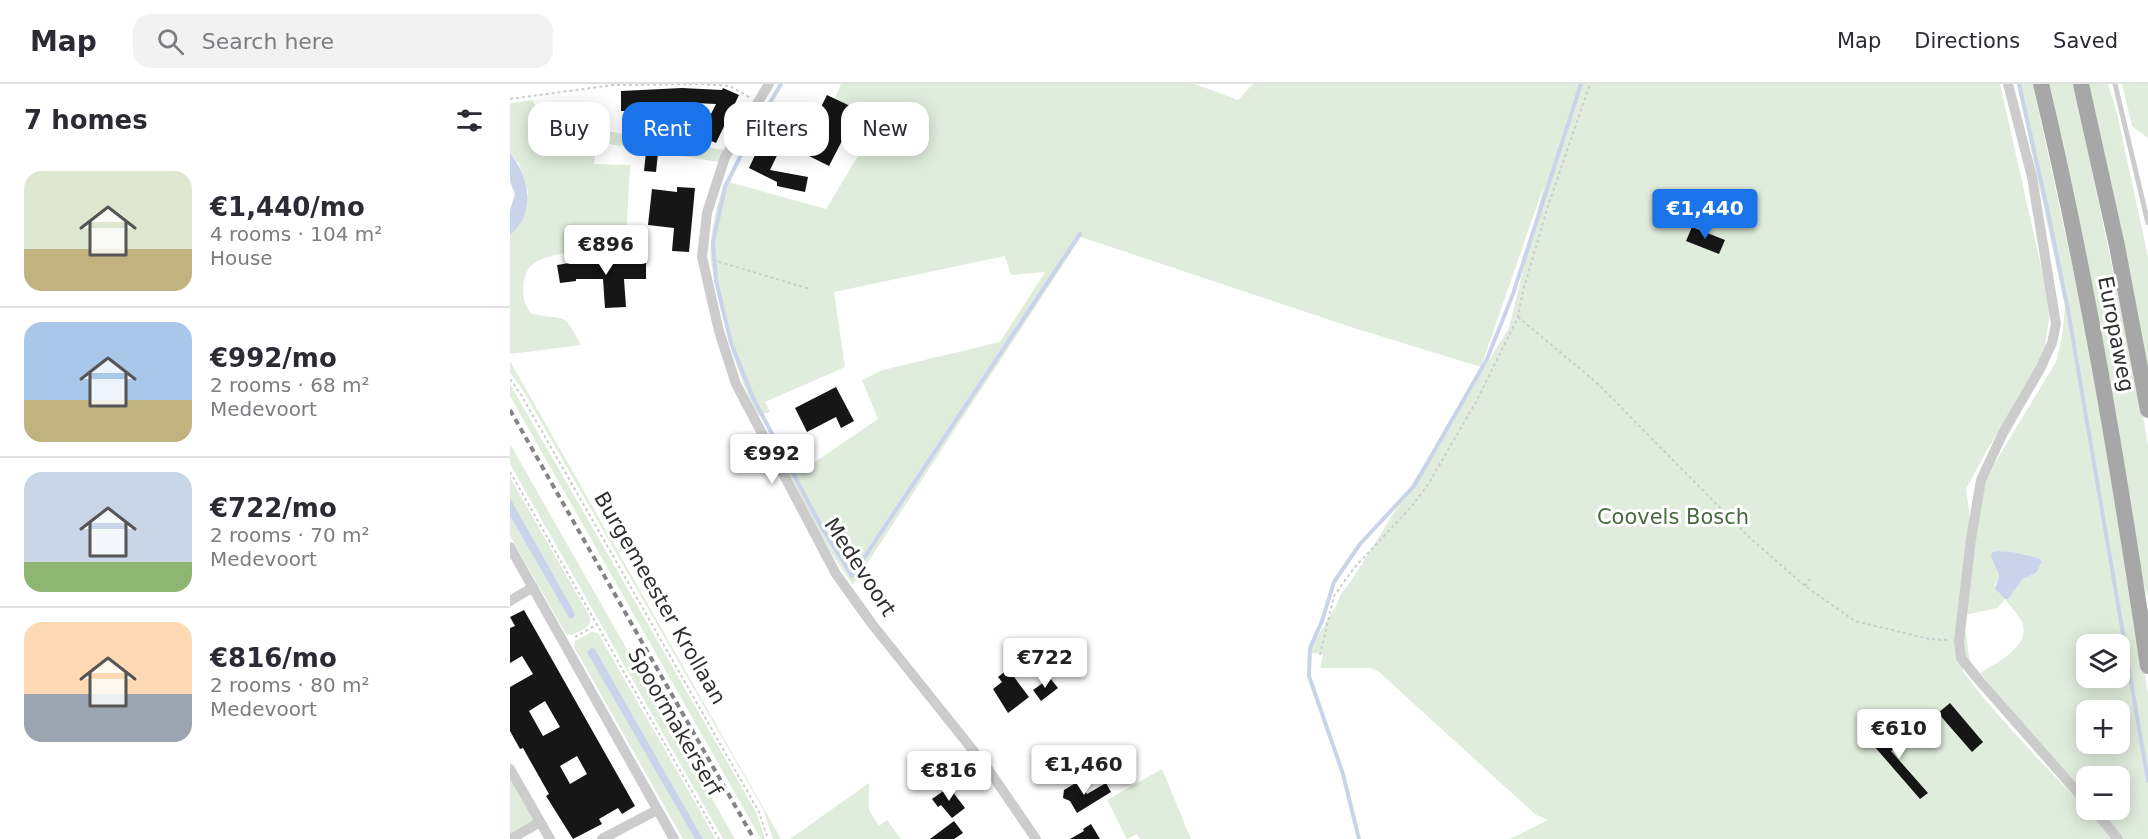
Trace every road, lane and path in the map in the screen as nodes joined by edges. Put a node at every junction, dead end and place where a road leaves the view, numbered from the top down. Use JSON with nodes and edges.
{"nodes":[{"id":1,"x":769,"y":84,"type":"edge"},
{"id":2,"x":1590,"y":84,"type":"edge"},
{"id":3,"x":2008,"y":84,"type":"edge"},
{"id":4,"x":2041,"y":84,"type":"edge"},
{"id":5,"x":2081,"y":84,"type":"edge"},
{"id":6,"x":2115,"y":84,"type":"edge"},
{"id":7,"x":510,"y":99,"type":"edge"},
{"id":8,"x":759,"y":102,"type":"joint"},
{"id":9,"x":726,"y":156,"type":"edge"},
{"id":10,"x":2148,"y":223,"type":"edge"},
{"id":11,"x":702,"y":257,"type":"junction"},
{"id":12,"x":810,"y":289,"type":"dead end"},
{"id":13,"x":1518,"y":317,"type":"junction"},
{"id":14,"x":510,"y":379,"type":"edge"},
{"id":15,"x":2148,"y":410,"type":"edge"},
{"id":16,"x":510,"y":471,"type":"edge"},
{"id":17,"x":510,"y":547,"type":"edge"},
{"id":18,"x":1810,"y":579,"type":"dead end"},
{"id":19,"x":1805,"y":586,"type":"junction"},
{"id":20,"x":533,"y":587,"type":"junction"},
{"id":21,"x":510,"y":601,"type":"edge"},
{"id":22,"x":597,"y":625,"type":"junction"},
{"id":23,"x":1959,"y":641,"type":"junction"},
{"id":24,"x":564,"y":642,"type":"junction"},
{"id":25,"x":1320,"y":655,"type":"dead end"},
{"id":26,"x":2148,"y":666,"type":"edge"},
{"id":27,"x":510,"y":769,"type":"edge"},
{"id":28,"x":2076,"y":791,"type":"edge"},
{"id":29,"x":657,"y":810,"type":"junction"},
{"id":30,"x":2102,"y":820,"type":"edge"},
{"id":31,"x":540,"y":822,"type":"junction"},
{"id":32,"x":511,"y":839,"type":"edge"},
{"id":33,"x":550,"y":839,"type":"edge"},
{"id":34,"x":602,"y":839,"type":"edge"},
{"id":35,"x":674,"y":839,"type":"edge"},
{"id":36,"x":719,"y":839,"type":"edge"},
{"id":37,"x":768,"y":839,"type":"edge"},
{"id":38,"x":1036,"y":839,"type":"edge"},
{"id":39,"x":2118,"y":839,"type":"edge"}],
"edges":[{"from":1,"to":8,"type":"street","name":"Medevoort"},
{"from":2,"to":13,"type":"path"},
{"from":3,"to":23,"type":"street"},
{"from":4,"to":26,"type":"main road","name":"Europaweg"},
{"from":5,"to":15,"type":"main road","name":"Europaweg"},
{"from":6,"to":10,"type":"lane"},
{"from":7,"to":8,"type":"path"},
{"from":9,"to":11,"type":"street","name":"Medevoort"},
{"from":11,"to":12,"type":"path"},
{"from":11,"to":38,"type":"street","name":"Medevoort"},
{"from":13,"to":19,"type":"path"},
{"from":13,"to":25,"type":"path"},
{"from":14,"to":37,"type":"path","name":"Burgemeester Krollaan"},
{"from":16,"to":22,"type":"path","name":"Spoormakerserf"},
{"from":17,"to":20,"type":"street"},
{"from":18,"to":19,"type":"path"},
{"from":19,"to":23,"type":"path"},
{"from":20,"to":21,"type":"street"},
{"from":20,"to":24,"type":"street"},
{"from":22,"to":24,"type":"path"},
{"from":22,"to":36,"type":"path","name":"Spoormakerserf"},
{"from":23,"to":28,"type":"street"},
{"from":24,"to":29,"type":"street"},
{"from":27,"to":31,"type":"street"},
{"from":29,"to":34,"type":"street"},
{"from":29,"to":35,"type":"street"},
{"from":30,"to":39,"type":"street"},
{"from":31,"to":32,"type":"street"},
{"from":31,"to":33,"type":"street"}]}
